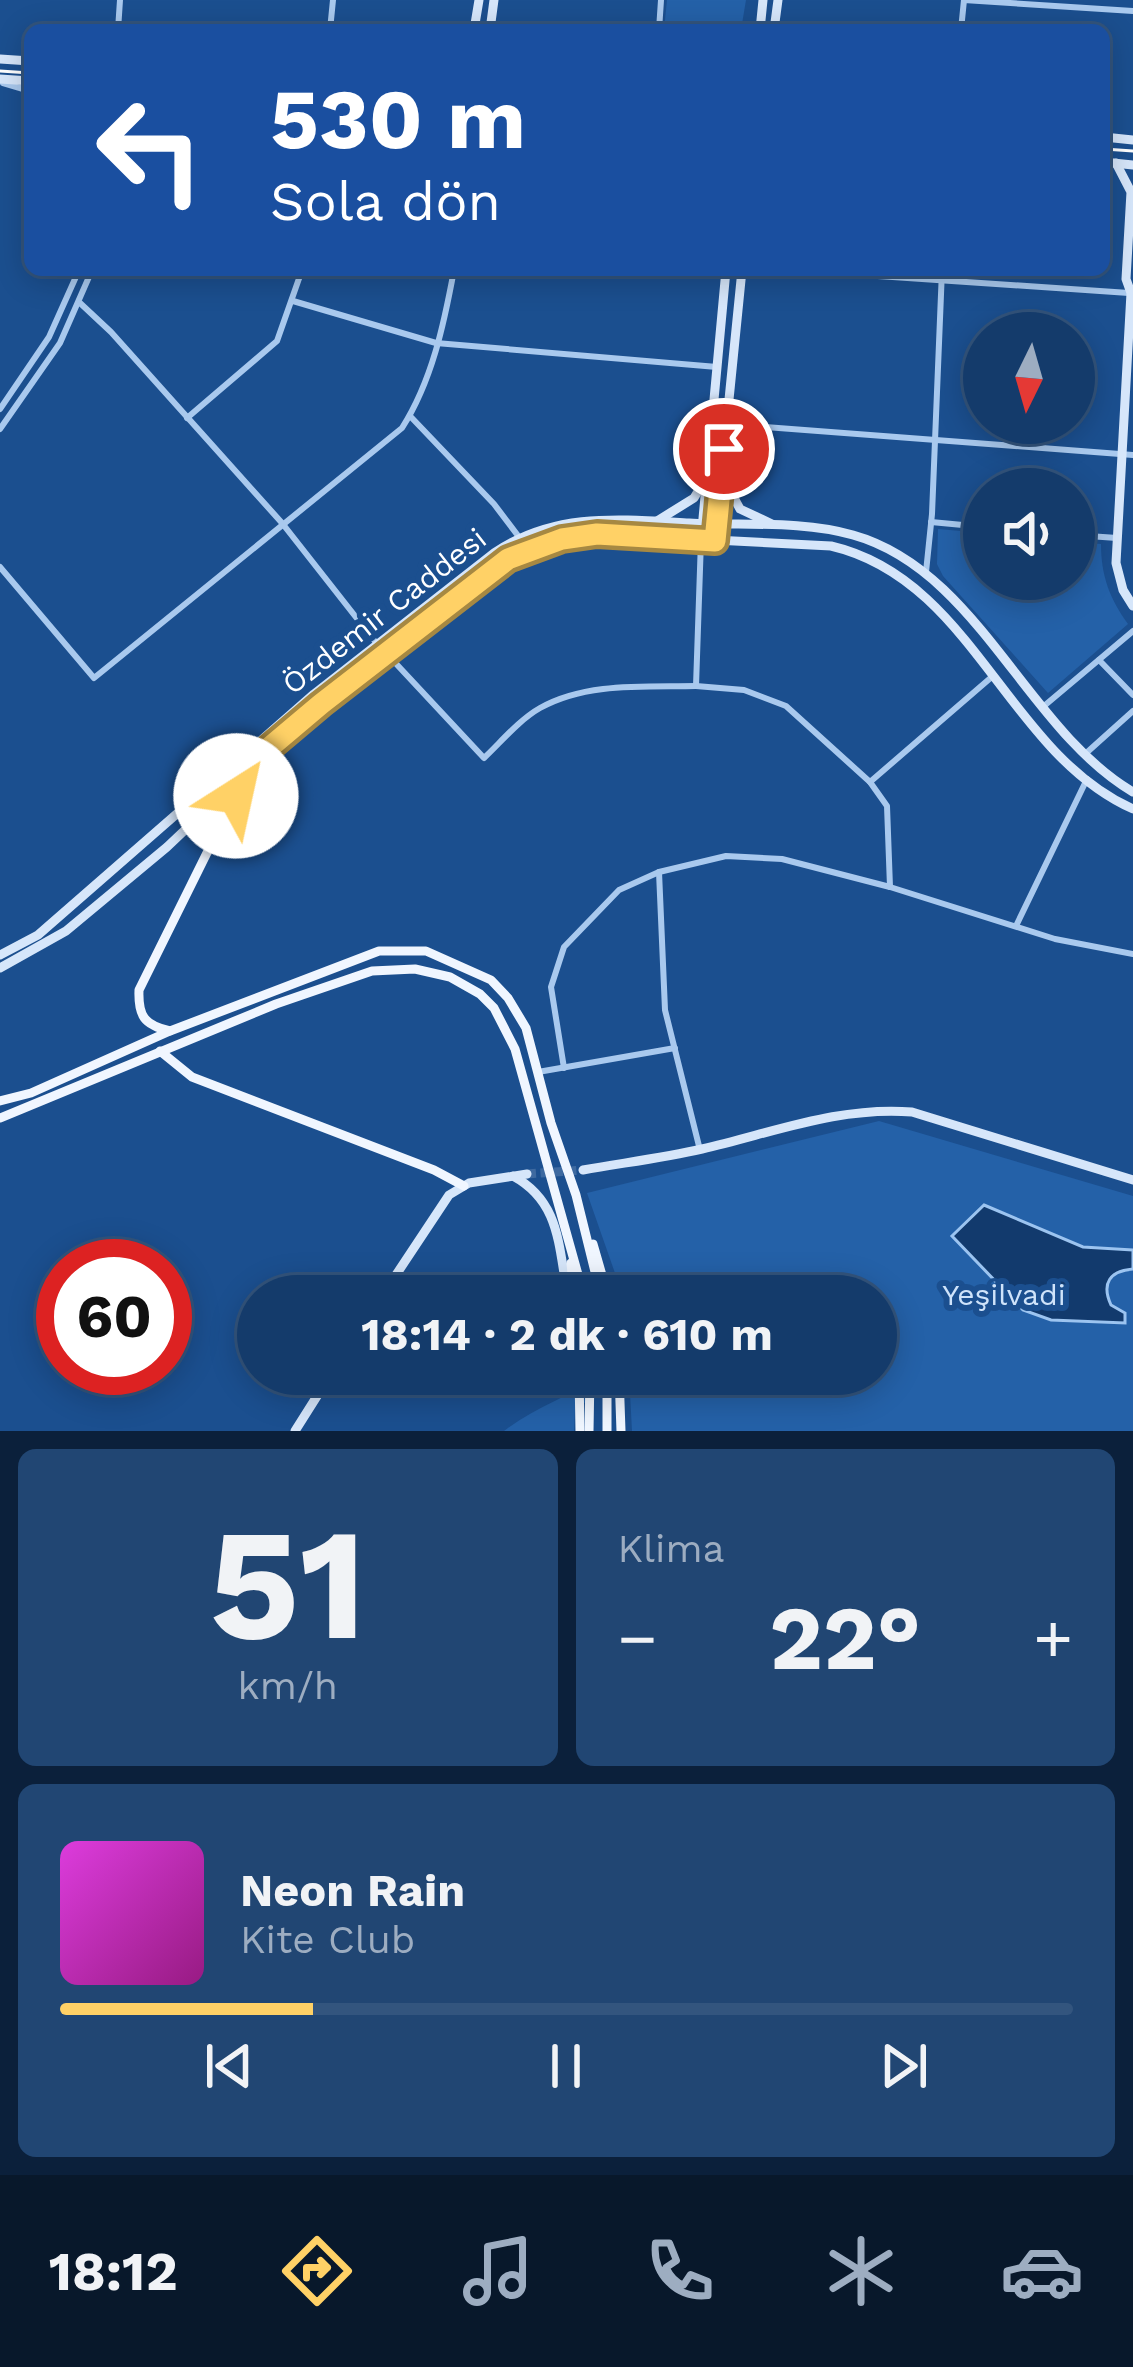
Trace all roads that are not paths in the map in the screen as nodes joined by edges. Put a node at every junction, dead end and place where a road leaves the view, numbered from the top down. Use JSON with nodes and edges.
{"nodes":[{"id":1,"x":964,"y":0,"type":"edge"},
{"id":2,"x":1133,"y":11,"type":"edge"},
{"id":3,"x":1110,"y":163,"type":"edge"},
{"id":4,"x":1117,"y":164,"type":"junction"},
{"id":5,"x":1133,"y":165,"type":"edge"},
{"id":6,"x":76,"y":276,"type":"edge"},
{"id":7,"x":90,"y":276,"type":"edge"},
{"id":8,"x":300,"y":276,"type":"edge"},
{"id":9,"x":453,"y":276,"type":"edge"},
{"id":10,"x":725,"y":276,"type":"edge"},
{"id":11,"x":741,"y":276,"type":"edge"},
{"id":12,"x":872,"y":276,"type":"edge"},
{"id":13,"x":942,"y":276,"type":"edge"},
{"id":14,"x":942,"y":281,"type":"junction"},
{"id":15,"x":1133,"y":292,"type":"edge"},
{"id":16,"x":293,"y":301,"type":"junction"},
{"id":17,"x":80,"y":303,"type":"junction"},
{"id":18,"x":436,"y":343,"type":"junction"},
{"id":19,"x":717,"y":367,"type":"junction"},
{"id":20,"x":1129,"y":384,"type":"edge"},
{"id":21,"x":0,"y":409,"type":"edge"},
{"id":22,"x":410,"y":416,"type":"junction"},
{"id":23,"x":188,"y":418,"type":"junction"},
{"id":24,"x":726,"y":424,"type":"junction"},
{"id":25,"x":0,"y":429,"type":"edge"},
{"id":26,"x":936,"y":440,"type":"junction"},
{"id":27,"x":1120,"y":454,"type":"junction"},
{"id":28,"x":1133,"y":455,"type":"edge"},
{"id":29,"x":722,"y":474,"type":"junction"},
{"id":30,"x":706,"y":479,"type":"junction"},
{"id":31,"x":656,"y":521,"type":"junction"},
{"id":32,"x":282,"y":523,"type":"junction"},
{"id":33,"x":931,"y":523,"type":"junction"},
{"id":34,"x":703,"y":524,"type":"junction"},
{"id":35,"x":716,"y":524,"type":"junction"},
{"id":36,"x":963,"y":525,"type":"edge"},
{"id":37,"x":777,"y":526,"type":"junction"},
{"id":38,"x":519,"y":537,"type":"junction"},
{"id":39,"x":1095,"y":537,"type":"edge"},
{"id":40,"x":1117,"y":538,"type":"junction"},
{"id":41,"x":701,"y":540,"type":"junction"},
{"id":42,"x":715,"y":541,"type":"junction"},
{"id":43,"x":0,"y":567,"type":"edge"},
{"id":44,"x":926,"y":574,"type":"junction"},
{"id":45,"x":1133,"y":606,"type":"edge"},
{"id":46,"x":1133,"y":632,"type":"edge"},
{"id":47,"x":376,"y":644,"type":"junction"},
{"id":48,"x":387,"y":654,"type":"junction"},
{"id":49,"x":1099,"y":660,"type":"junction"},
{"id":50,"x":994,"y":675,"type":"junction"},
{"id":51,"x":696,"y":686,"type":"junction"},
{"id":52,"x":1133,"y":695,"type":"edge"},
{"id":53,"x":1043,"y":706,"type":"junction"},
{"id":54,"x":1133,"y":711,"type":"edge"},
{"id":55,"x":1084,"y":755,"type":"junction"},
{"id":56,"x":250,"y":764,"type":"junction"},
{"id":57,"x":1087,"y":779,"type":"junction"},
{"id":58,"x":870,"y":782,"type":"junction"},
{"id":59,"x":1133,"y":792,"type":"edge"},
{"id":60,"x":1133,"y":809,"type":"edge"},
{"id":61,"x":659,"y":872,"type":"junction"},
{"id":62,"x":890,"y":887,"type":"junction"},
{"id":63,"x":1016,"y":926,"type":"junction"},
{"id":64,"x":1133,"y":954,"type":"edge"},
{"id":65,"x":0,"y":955,"type":"edge"},
{"id":66,"x":0,"y":968,"type":"edge"},
{"id":67,"x":170,"y":1031,"type":"junction"},
{"id":68,"x":675,"y":1048,"type":"junction"},
{"id":69,"x":160,"y":1051,"type":"junction"},
{"id":70,"x":564,"y":1068,"type":"junction"},
{"id":71,"x":538,"y":1072,"type":"junction"},
{"id":72,"x":0,"y":1102,"type":"edge"},
{"id":73,"x":0,"y":1118,"type":"edge"},
{"id":74,"x":700,"y":1150,"type":"junction"},
{"id":75,"x":583,"y":1170,"type":"tunnel mouth"},
{"id":76,"x":527,"y":1174,"type":"tunnel mouth"},
{"id":77,"x":513,"y":1177,"type":"junction"},
{"id":78,"x":1133,"y":1180,"type":"edge"},
{"id":79,"x":464,"y":1186,"type":"junction"},
{"id":80,"x":569,"y":1233,"type":"junction"},
{"id":81,"x":396,"y":1275,"type":"edge"},
{"id":82,"x":566,"y":1275,"type":"edge"},
{"id":83,"x":570,"y":1275,"type":"edge"},
{"id":84,"x":579,"y":1275,"type":"edge"},
{"id":85,"x":602,"y":1275,"type":"edge"},
{"id":86,"x":318,"y":1395,"type":"edge"},
{"id":87,"x":581,"y":1395,"type":"edge"},
{"id":88,"x":588,"y":1395,"type":"edge"},
{"id":89,"x":607,"y":1395,"type":"edge"},
{"id":90,"x":620,"y":1395,"type":"edge"},
{"id":91,"x":296,"y":1431,"type":"edge"},
{"id":92,"x":585,"y":1431,"type":"edge"},
{"id":93,"x":607,"y":1431,"type":"edge"},
{"id":94,"x":621,"y":1431,"type":"edge"}],
"edges":[{"from":1,"to":2,"type":"street"},
{"from":3,"to":4,"type":"main road"},
{"from":4,"to":5,"type":"main road"},
{"from":4,"to":15,"type":"main road"},
{"from":6,"to":21,"type":"street"},
{"from":7,"to":17,"type":"street"},
{"from":8,"to":16,"type":"street"},
{"from":9,"to":18,"type":"street"},
{"from":10,"to":19,"type":"main road"},
{"from":11,"to":24,"type":"main road"},
{"from":12,"to":14,"type":"street"},
{"from":13,"to":14,"type":"street"},
{"from":14,"to":15,"type":"street"},
{"from":14,"to":26,"type":"street"},
{"from":15,"to":20,"type":"main road"},
{"from":16,"to":18,"type":"street"},
{"from":16,"to":23,"type":"street"},
{"from":17,"to":23,"type":"street"},
{"from":17,"to":25,"type":"street"},
{"from":18,"to":19,"type":"street"},
{"from":18,"to":22,"type":"street"},
{"from":19,"to":30,"type":"main road"},
{"from":20,"to":27,"type":"main road"},
{"from":22,"to":32,"type":"street"},
{"from":22,"to":38,"type":"street"},
{"from":23,"to":32,"type":"street"},
{"from":24,"to":26,"type":"street"},
{"from":24,"to":29,"type":"main road"},
{"from":26,"to":27,"type":"street"},
{"from":26,"to":33,"type":"street"},
{"from":27,"to":28,"type":"street"},
{"from":27,"to":40,"type":"main road"},
{"from":29,"to":35,"type":"main road"},
{"from":29,"to":37,"type":"main road"},
{"from":30,"to":31,"type":"main road"},
{"from":30,"to":34,"type":"main road"},
{"from":31,"to":34,"type":"main road","name":"Özdemir Caddesi"},
{"from":31,"to":38,"type":"main road","name":"Özdemir Caddesi"},
{"from":32,"to":43,"type":"street"},
{"from":32,"to":47,"type":"street"},
{"from":33,"to":36,"type":"street"},
{"from":33,"to":44,"type":"street"},
{"from":34,"to":35,"type":"main road","name":"Özdemir Caddesi"},
{"from":34,"to":41,"type":"main road"},
{"from":35,"to":37,"type":"main road","name":"Özdemir Caddesi"},
{"from":35,"to":42,"type":"main road"},
{"from":37,"to":44,"type":"main road","name":"Özdemir Caddesi"},
{"from":38,"to":47,"type":"main road","name":"Özdemir Caddesi"},
{"from":39,"to":40,"type":"street"},
{"from":40,"to":45,"type":"main road"},
{"from":41,"to":42,"type":"main road","name":"Özdemir Caddesi"},
{"from":41,"to":48,"type":"main road","name":"Özdemir Caddesi"},
{"from":41,"to":51,"type":"street"},
{"from":42,"to":50,"type":"main road","name":"Özdemir Caddesi"},
{"from":44,"to":53,"type":"main road","name":"Özdemir Caddesi"},
{"from":46,"to":49,"type":"street"},
{"from":47,"to":65,"type":"main road","name":"Özdemir Caddesi"},
{"from":48,"to":51,"type":"street"},
{"from":48,"to":56,"type":"main road","name":"Özdemir Caddesi"},
{"from":49,"to":52,"type":"street"},
{"from":49,"to":53,"type":"street"},
{"from":50,"to":57,"type":"main road","name":"Özdemir Caddesi"},
{"from":50,"to":58,"type":"street"},
{"from":51,"to":58,"type":"street"},
{"from":53,"to":55,"type":"main road","name":"Özdemir Caddesi"},
{"from":54,"to":55,"type":"street"},
{"from":55,"to":59,"type":"main road","name":"Özdemir Caddesi"},
{"from":56,"to":66,"type":"main road","name":"Özdemir Caddesi"},
{"from":56,"to":67,"type":"main road"},
{"from":57,"to":60,"type":"main road","name":"Özdemir Caddesi"},
{"from":57,"to":63,"type":"street"},
{"from":58,"to":62,"type":"street"},
{"from":61,"to":62,"type":"street"},
{"from":61,"to":68,"type":"street"},
{"from":61,"to":70,"type":"street"},
{"from":62,"to":63,"type":"street"},
{"from":63,"to":64,"type":"street"},
{"from":67,"to":71,"type":"main road"},
{"from":67,"to":72,"type":"main road"},
{"from":68,"to":70,"type":"street"},
{"from":68,"to":74,"type":"street"},
{"from":69,"to":73,"type":"main road"},
{"from":69,"to":79,"type":"main road"},
{"from":69,"to":80,"type":"main road"},
{"from":70,"to":71,"type":"street"},
{"from":71,"to":85,"type":"main road"},
{"from":74,"to":75,"type":"main road"},
{"from":74,"to":78,"type":"main road"},
{"from":76,"to":77,"type":"main road"},
{"from":77,"to":79,"type":"main road"},
{"from":77,"to":82,"type":"main road"},
{"from":79,"to":81,"type":"main road"},
{"from":80,"to":83,"type":"main road"},
{"from":80,"to":84,"type":"main road"},
{"from":86,"to":91,"type":"main road"},
{"from":87,"to":92,"type":"main road"},
{"from":88,"to":92,"type":"main road"},
{"from":89,"to":93,"type":"main road"},
{"from":90,"to":94,"type":"main road"}]}
